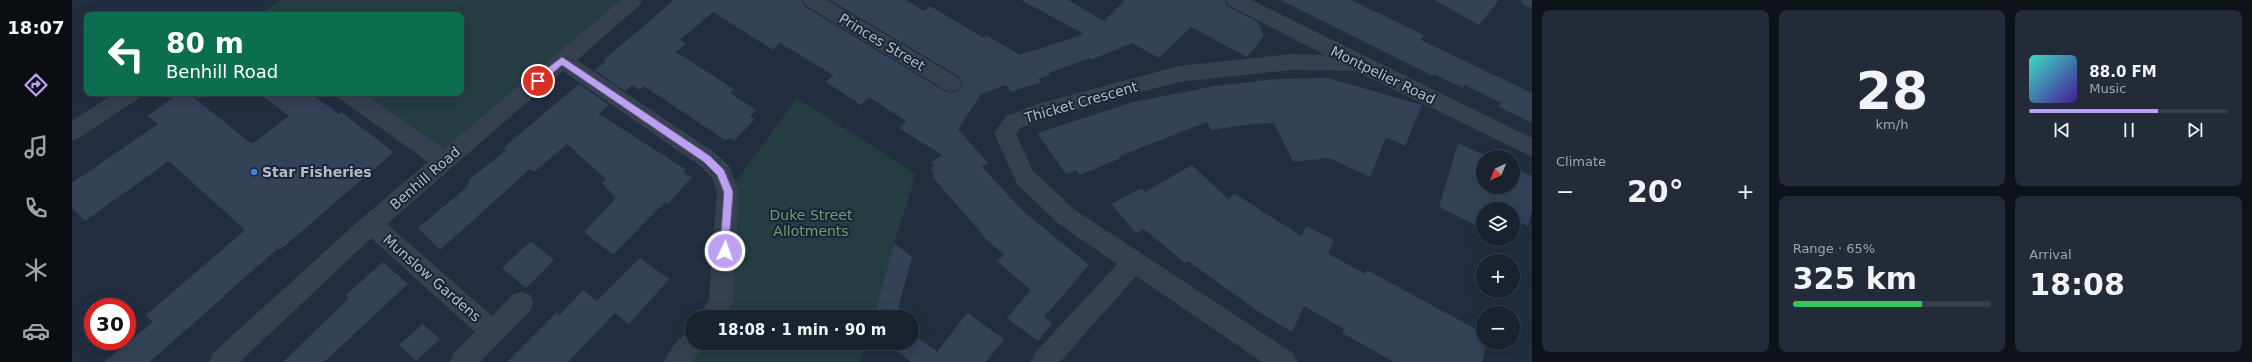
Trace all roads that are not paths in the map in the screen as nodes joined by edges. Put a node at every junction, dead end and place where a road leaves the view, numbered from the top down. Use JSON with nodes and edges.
{"nodes":[{"id":1,"x":633,"y":0,"type":"edge"},
{"id":2,"x":812,"y":0,"type":"edge"},
{"id":3,"x":1235,"y":0,"type":"edge"},
{"id":4,"x":562,"y":60,"type":"junction"},
{"id":5,"x":1359,"y":64,"type":"junction"},
{"id":6,"x":952,"y":84,"type":"dead end"},
{"id":7,"x":126,"y":96,"type":"edge"},
{"id":8,"x":351,"y":96,"type":"edge"},
{"id":9,"x":72,"y":132,"type":"edge"},
{"id":10,"x":1532,"y":148,"type":"edge"},
{"id":11,"x":444,"y":161,"type":"junction"},
{"id":12,"x":371,"y":224,"type":"junction"},
{"id":13,"x":1134,"y":262,"type":"junction"},
{"id":14,"x":521,"y":303,"type":"dead end"},
{"id":15,"x":716,"y":310,"type":"edge"},
{"id":16,"x":492,"y":332,"type":"junction"},
{"id":17,"x":686,"y":350,"type":"edge"},
{"id":18,"x":222,"y":362,"type":"edge"},
{"id":19,"x":463,"y":362,"type":"edge"},
{"id":20,"x":677,"y":362,"type":"edge"},
{"id":21,"x":1044,"y":362,"type":"edge"},
{"id":22,"x":1284,"y":362,"type":"edge"}],
"edges":[{"from":1,"to":4,"type":"street","name":"Benhill Road"},
{"from":2,"to":6,"type":"street","name":"Princes Street"},
{"from":3,"to":5,"type":"street","name":"Montpelier Road"},
{"from":4,"to":11,"type":"street","name":"Benhill Road"},
{"from":4,"to":15,"type":"street"},
{"from":5,"to":10,"type":"street","name":"Montpelier Road"},
{"from":5,"to":13,"type":"street","name":"Thicket Crescent"},
{"from":7,"to":9,"type":"street"},
{"from":8,"to":11,"type":"street"},
{"from":11,"to":12,"type":"street","name":"Benhill Road"},
{"from":12,"to":16,"type":"street","name":"Munslow Gardens"},
{"from":12,"to":18,"type":"street","name":"Benhill Road"},
{"from":13,"to":21,"type":"street"},
{"from":13,"to":22,"type":"street","name":"Thicket Crescent"},
{"from":14,"to":16,"type":"street","name":"Munslow Gardens"},
{"from":16,"to":19,"type":"street","name":"Munslow Gardens"},
{"from":17,"to":20,"type":"street"}]}
